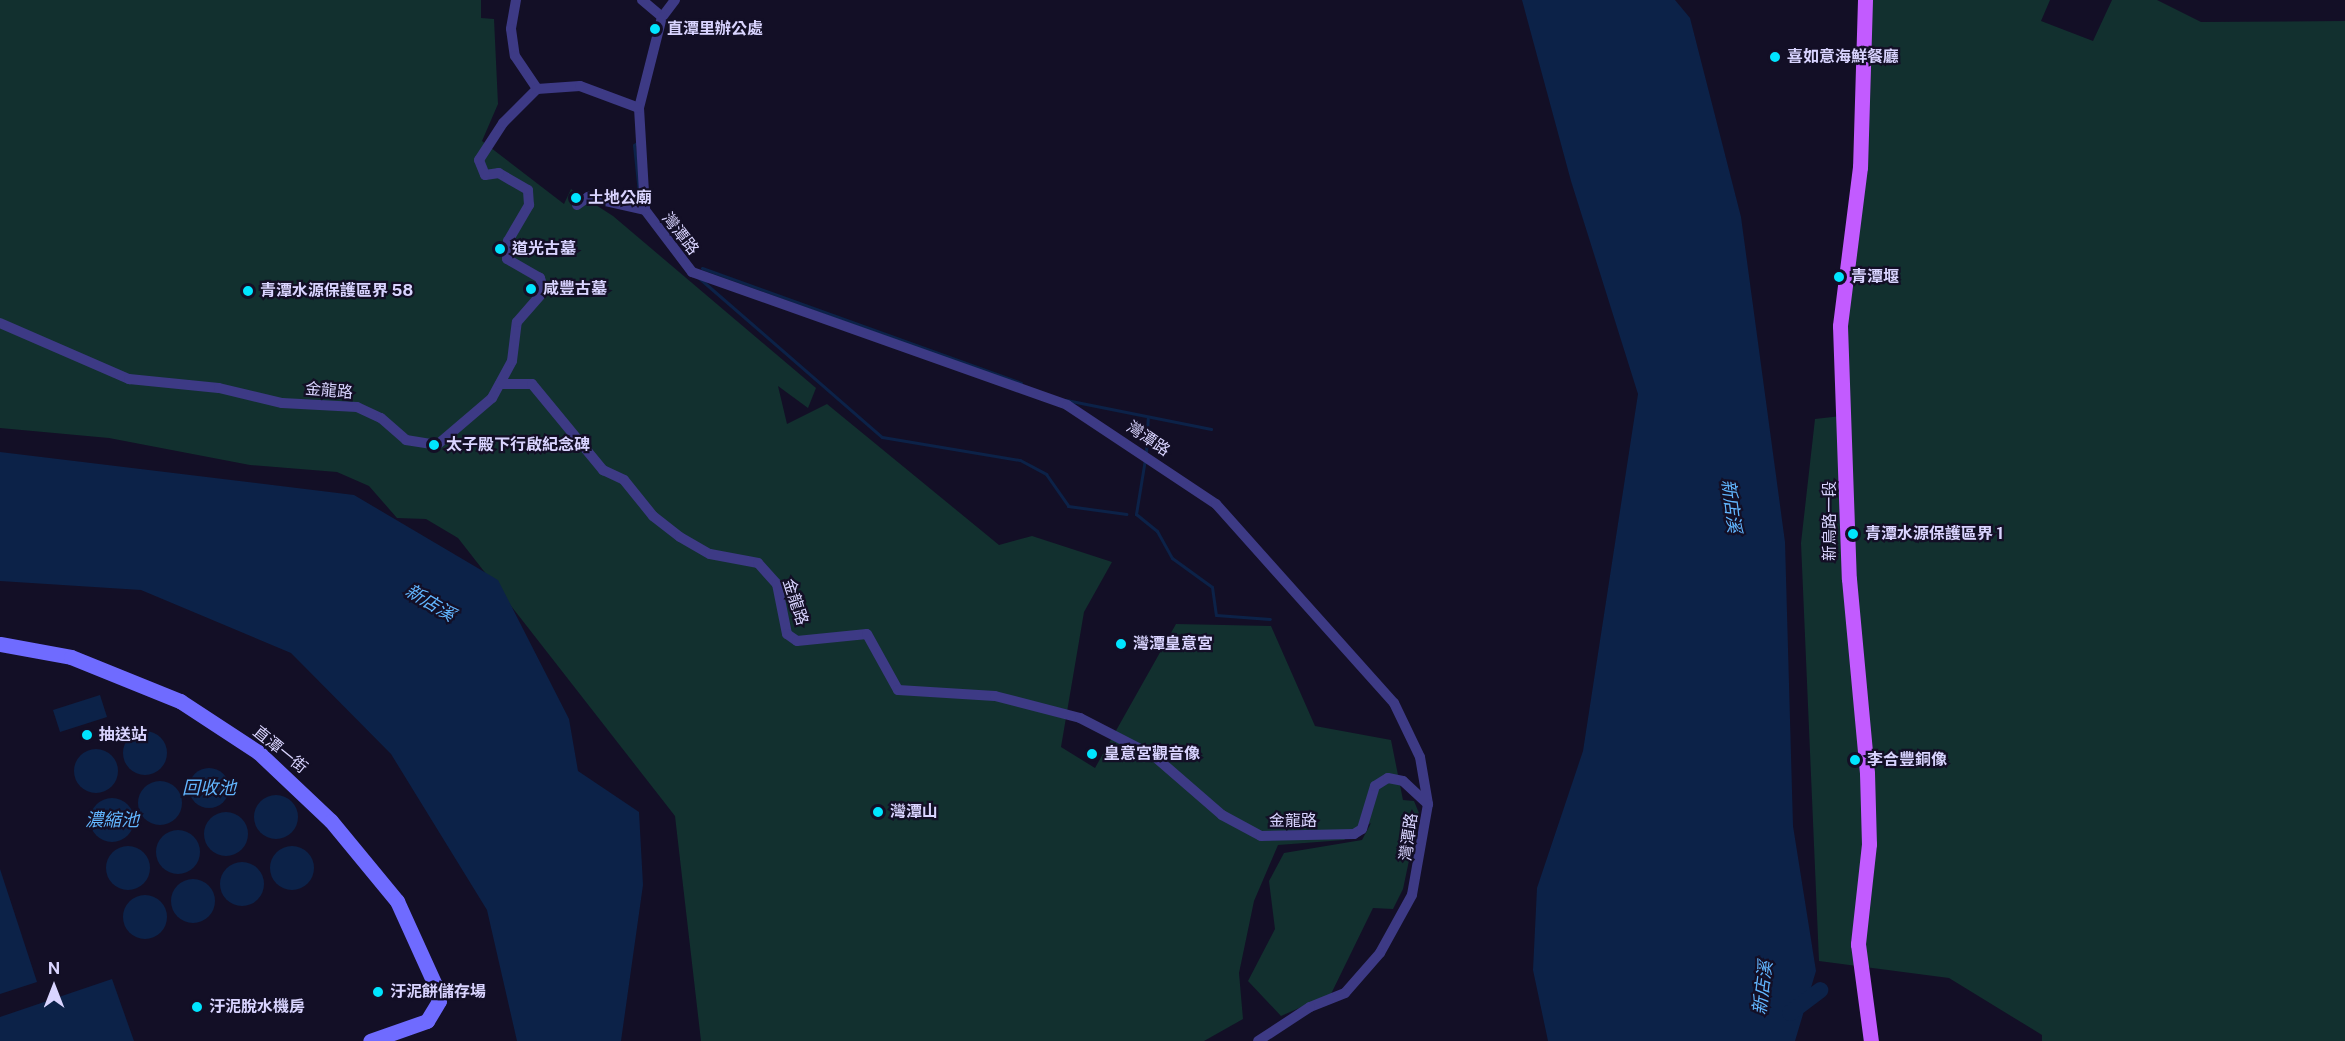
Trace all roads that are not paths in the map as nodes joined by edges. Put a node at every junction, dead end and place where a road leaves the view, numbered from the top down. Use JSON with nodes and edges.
{"nodes":[{"id":1,"x":516,"y":0,"type":"edge"},
{"id":2,"x":642,"y":0,"type":"edge"},
{"id":3,"x":675,"y":0,"type":"edge"},
{"id":4,"x":1865,"y":0,"type":"edge"},
{"id":5,"x":662,"y":17,"type":"junction"},
{"id":6,"x":537,"y":88,"type":"junction"},
{"id":7,"x":639,"y":108,"type":"junction"},
{"id":8,"x":576,"y":205,"type":"dead end"},
{"id":9,"x":645,"y":210,"type":"junction"},
{"id":10,"x":0,"y":323,"type":"edge"},
{"id":11,"x":500,"y":384,"type":"junction"},
{"id":12,"x":0,"y":644,"type":"edge"},
{"id":13,"x":1428,"y":804,"type":"junction"},
{"id":14,"x":370,"y":1041,"type":"edge"},
{"id":15,"x":1258,"y":1041,"type":"edge"},
{"id":16,"x":1871,"y":1041,"type":"edge"}],
"edges":[{"from":1,"to":6,"type":"street"},
{"from":2,"to":5,"type":"street"},
{"from":3,"to":5,"type":"street","name":"灣潭路"},
{"from":4,"to":16,"type":"main road","name":"新烏路一段"},
{"from":5,"to":7,"type":"street","name":"灣潭路"},
{"from":6,"to":7,"type":"street"},
{"from":6,"to":11,"type":"street"},
{"from":7,"to":9,"type":"street","name":"灣潭路"},
{"from":8,"to":9,"type":"street"},
{"from":9,"to":13,"type":"street","name":"灣潭路"},
{"from":10,"to":11,"type":"street","name":"金龍路"},
{"from":11,"to":13,"type":"street","name":"金龍路"},
{"from":12,"to":14,"type":"street","name":"直潭一街"},
{"from":13,"to":15,"type":"street","name":"灣潭路"}]}
